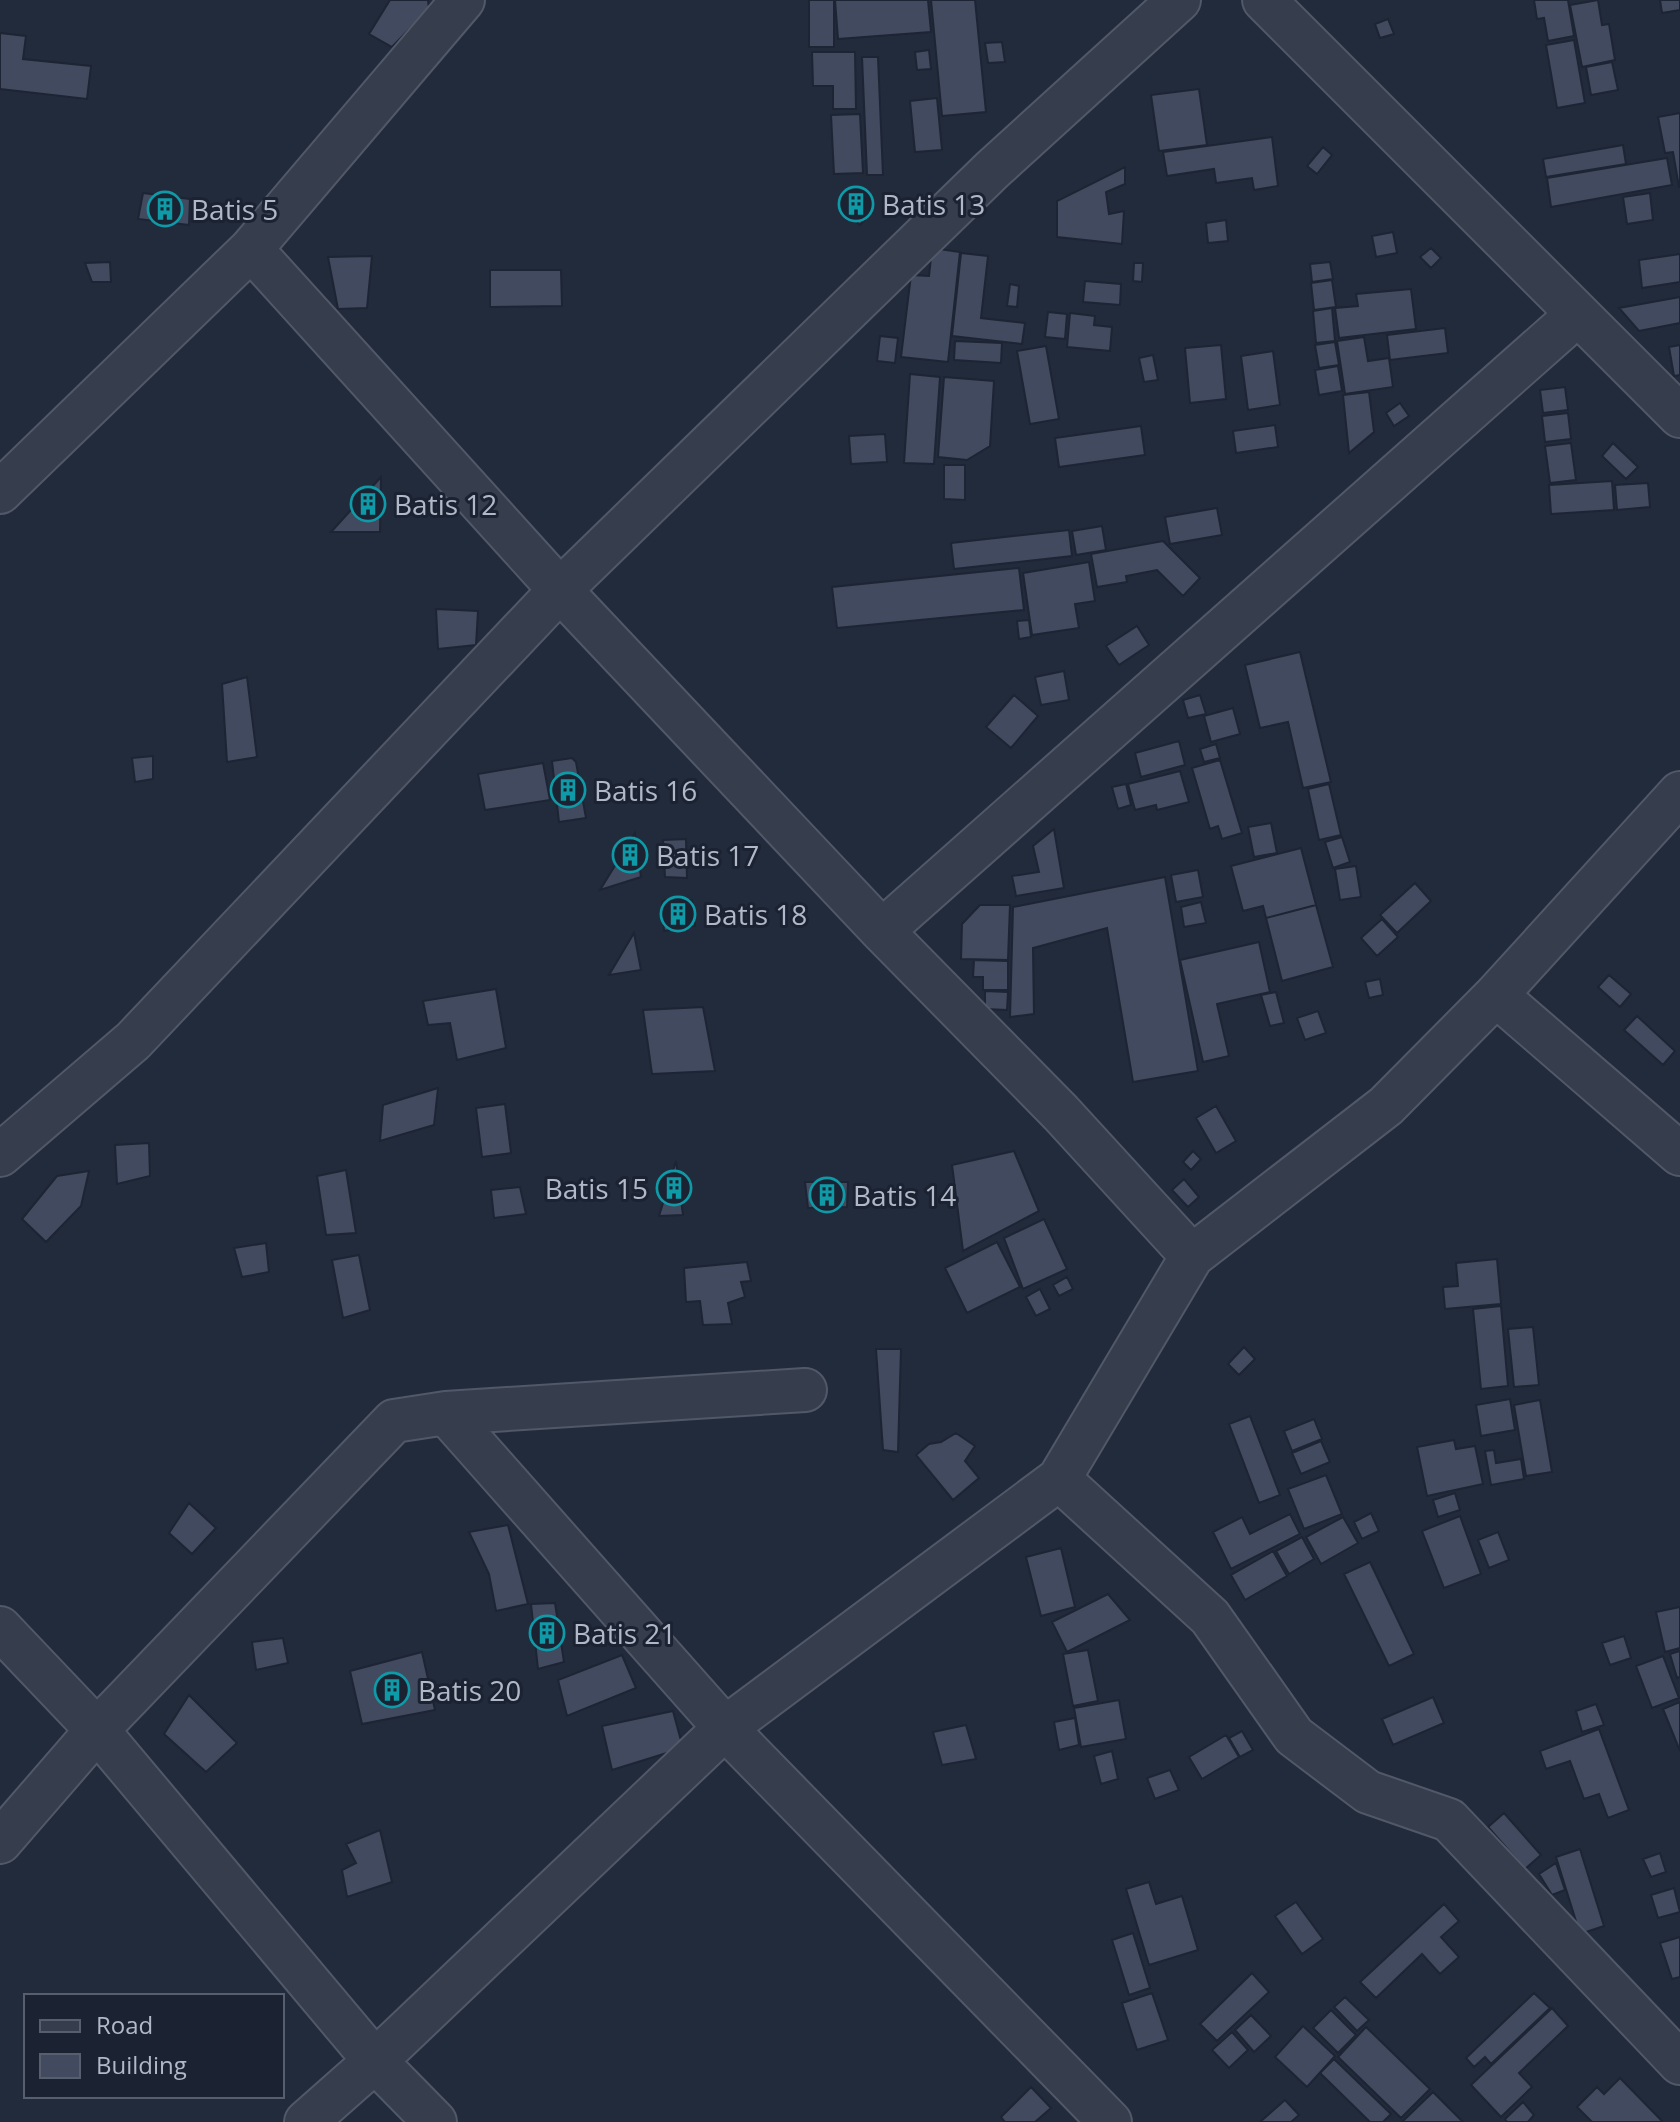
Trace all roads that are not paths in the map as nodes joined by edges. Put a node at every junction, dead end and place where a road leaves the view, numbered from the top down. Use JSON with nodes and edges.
{"nodes":[{"id":1,"x":463,"y":0,"type":"edge"},
{"id":2,"x":1179,"y":0,"type":"edge"},
{"id":3,"x":1264,"y":0,"type":"edge"},
{"id":4,"x":251,"y":249,"type":"junction"},
{"id":5,"x":1578,"y":314,"type":"junction"},
{"id":6,"x":1680,"y":416,"type":"edge"},
{"id":7,"x":0,"y":492,"type":"edge"},
{"id":8,"x":560,"y":590,"type":"junction"},
{"id":9,"x":1680,"y":793,"type":"edge"},
{"id":10,"x":882,"y":931,"type":"junction"},
{"id":11,"x":1496,"y":995,"type":"junction"},
{"id":12,"x":1680,"y":1154,"type":"edge"},
{"id":13,"x":0,"y":1155,"type":"edge"},
{"id":14,"x":1192,"y":1256,"type":"junction"},
{"id":15,"x":805,"y":1390,"type":"dead end"},
{"id":16,"x":446,"y":1413,"type":"junction"},
{"id":17,"x":1059,"y":1479,"type":"junction"},
{"id":18,"x":0,"y":1628,"type":"edge"},
{"id":19,"x":725,"y":1728,"type":"junction"},
{"id":20,"x":97,"y":1730,"type":"junction"},
{"id":21,"x":0,"y":1842,"type":"edge"},
{"id":22,"x":375,"y":2061,"type":"junction"},
{"id":23,"x":1680,"y":2063,"type":"edge"},
{"id":24,"x":306,"y":2122,"type":"edge"},
{"id":25,"x":435,"y":2122,"type":"edge"},
{"id":26,"x":1110,"y":2122,"type":"edge"}],
"edges":[{"from":1,"to":4,"type":"street"},
{"from":2,"to":8,"type":"street"},
{"from":3,"to":5,"type":"street"},
{"from":4,"to":7,"type":"street"},
{"from":4,"to":8,"type":"street"},
{"from":5,"to":6,"type":"street"},
{"from":5,"to":10,"type":"street"},
{"from":8,"to":10,"type":"street"},
{"from":8,"to":13,"type":"street"},
{"from":9,"to":11,"type":"street"},
{"from":10,"to":14,"type":"street"},
{"from":11,"to":12,"type":"street"},
{"from":11,"to":14,"type":"street"},
{"from":14,"to":17,"type":"street"},
{"from":15,"to":16,"type":"street"},
{"from":16,"to":19,"type":"street"},
{"from":16,"to":20,"type":"street"},
{"from":17,"to":19,"type":"street"},
{"from":17,"to":23,"type":"street"},
{"from":18,"to":20,"type":"street"},
{"from":19,"to":22,"type":"street"},
{"from":19,"to":26,"type":"street"},
{"from":20,"to":21,"type":"street"},
{"from":20,"to":22,"type":"street"},
{"from":22,"to":24,"type":"street"},
{"from":22,"to":25,"type":"street"}]}
